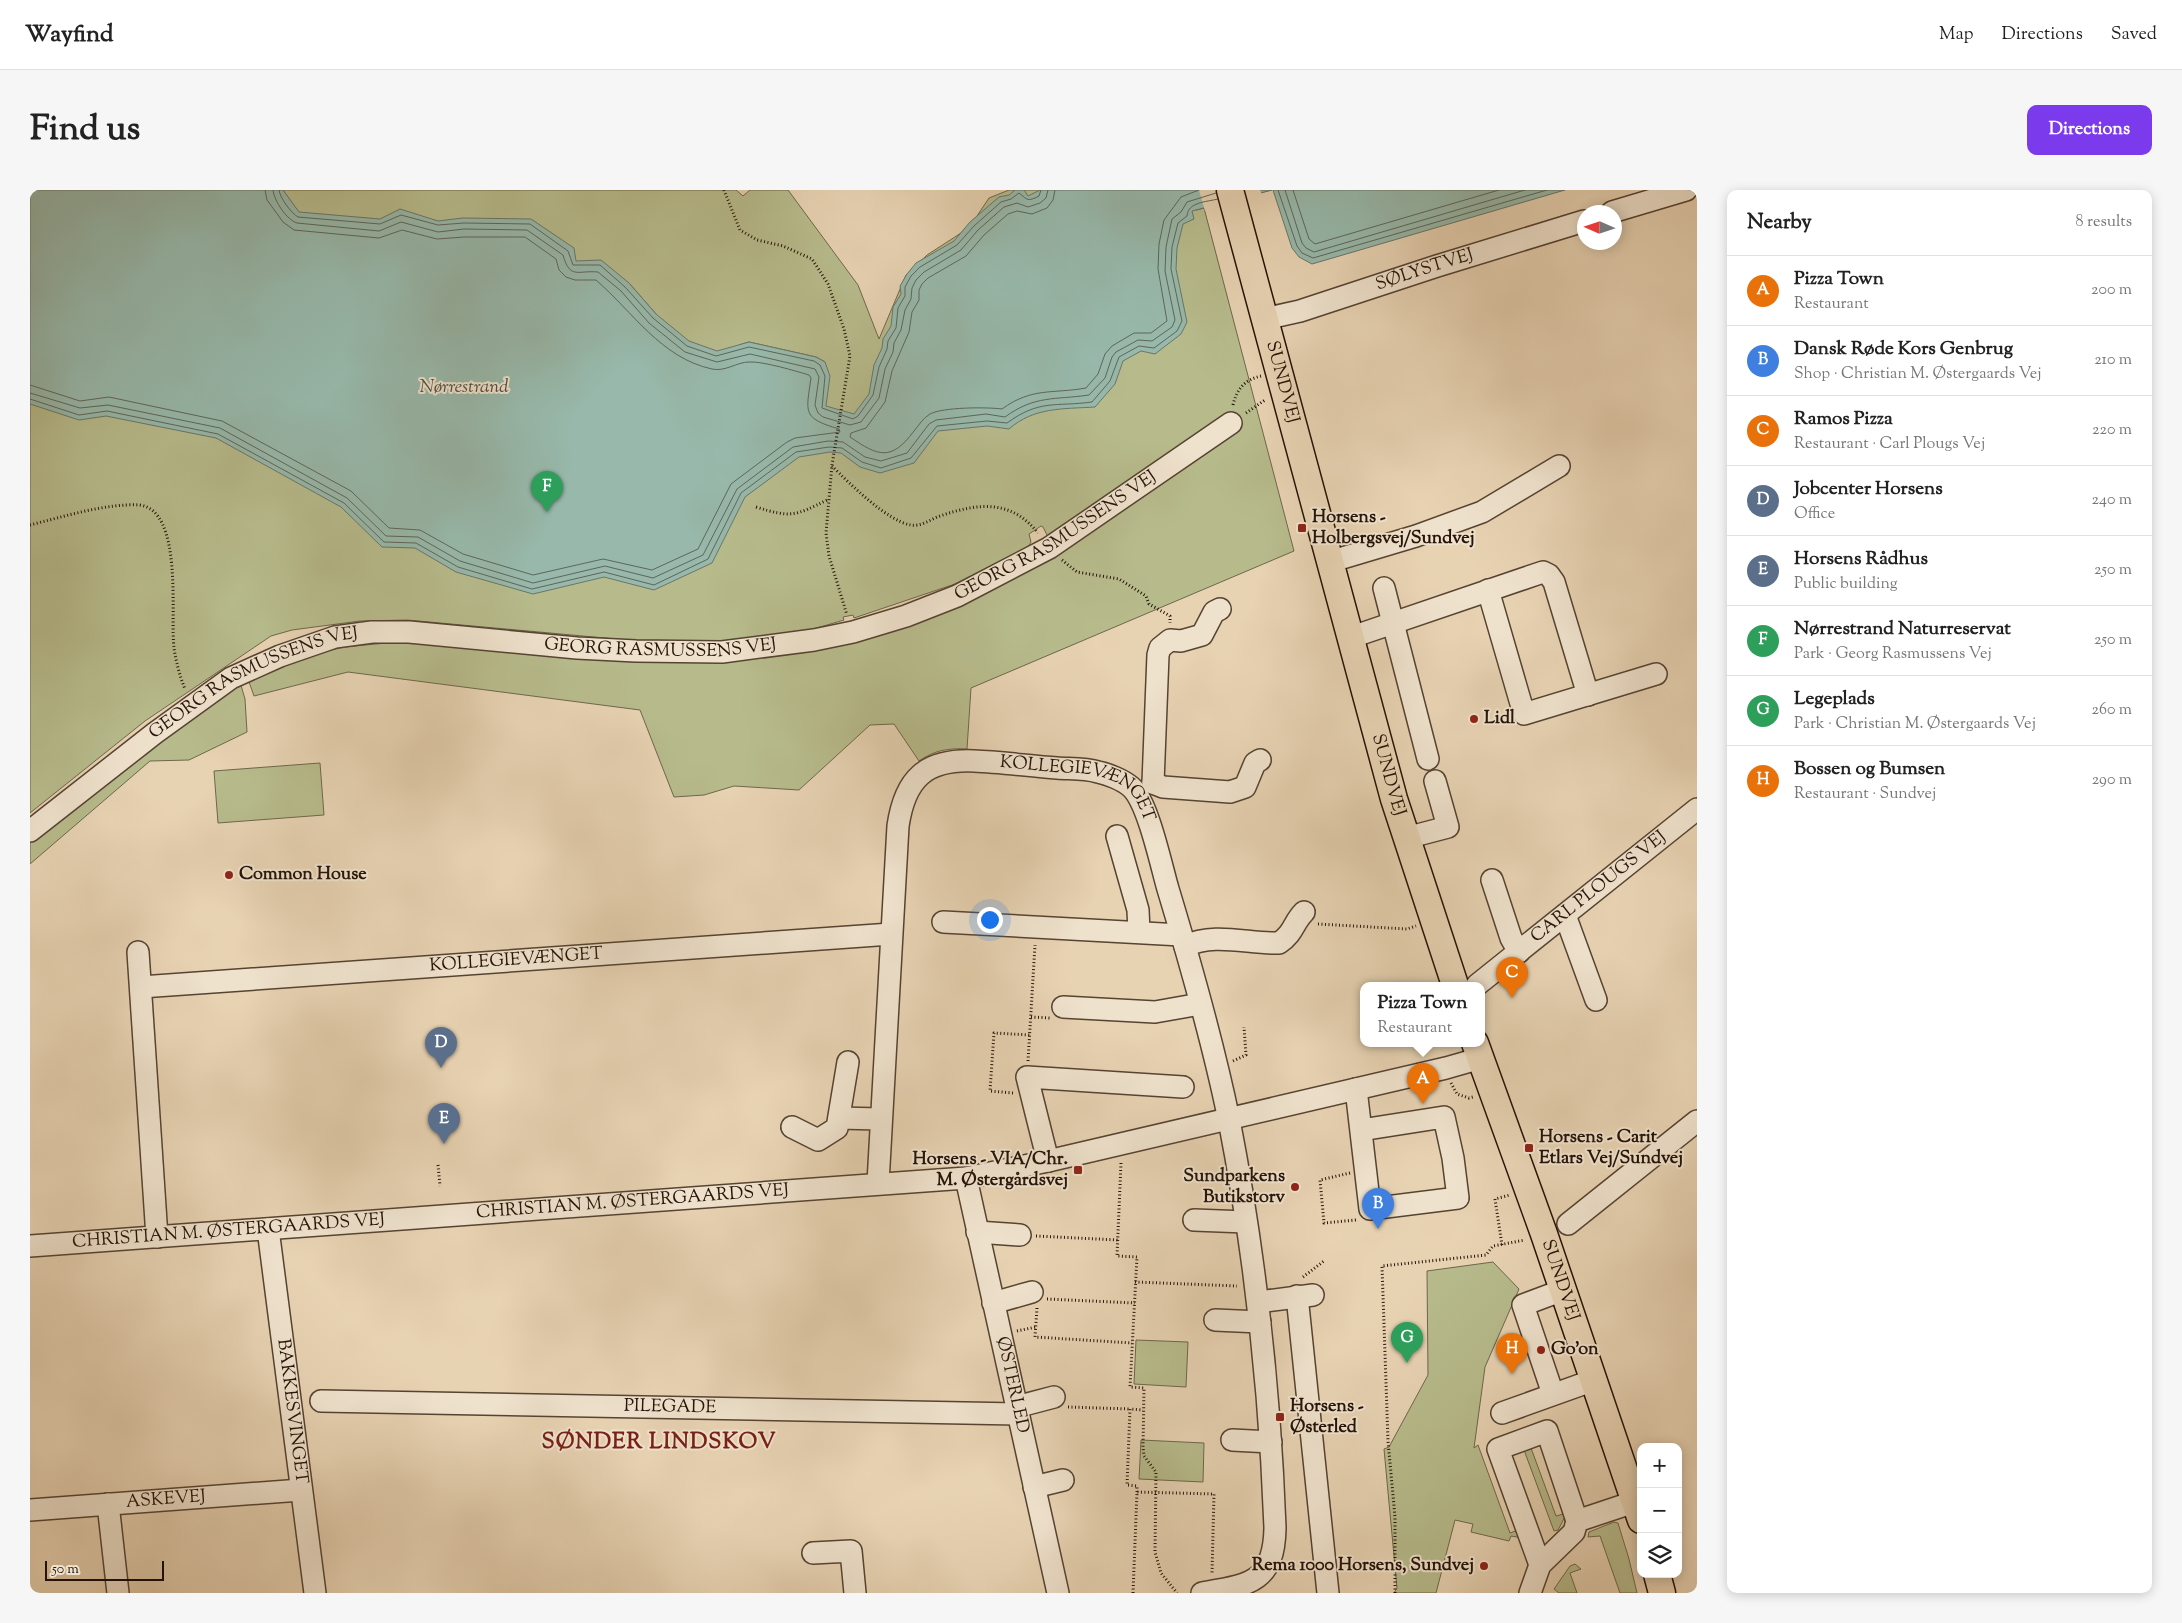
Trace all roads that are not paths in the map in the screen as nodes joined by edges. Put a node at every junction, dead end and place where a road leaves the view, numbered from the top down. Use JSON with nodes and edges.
{"nodes":[{"id":1,"x":1686,"y":190,"type":"edge"},
{"id":2,"x":1232,"y":196,"type":"edge"},
{"id":3,"x":1622,"y":209,"type":"edge"},
{"id":4,"x":1577,"y":223,"type":"edge"},
{"id":5,"x":1264,"y":320,"type":"junction"},
{"id":6,"x":1231,"y":423,"type":"road end"},
{"id":7,"x":1559,"y":466,"type":"dead end"},
{"id":8,"x":1329,"y":562,"type":"junction"},
{"id":9,"x":1384,"y":588,"type":"dead end"},
{"id":10,"x":1482,"y":592,"type":"junction"},
{"id":11,"x":1220,"y":609,"type":"dead end"},
{"id":12,"x":1394,"y":624,"type":"junction"},
{"id":13,"x":1349,"y":638,"type":"junction"},
{"id":14,"x":1656,"y":674,"type":"dead end"},
{"id":15,"x":1588,"y":695,"type":"junction"},
{"id":16,"x":1428,"y":759,"type":"dead end"},
{"id":17,"x":1260,"y":760,"type":"dead end"},
{"id":18,"x":1435,"y":781,"type":"dead end"},
{"id":19,"x":1145,"y":789,"type":"junction"},
{"id":20,"x":1697,"y":809,"type":"edge"},
{"id":21,"x":30,"y":831,"type":"edge"},
{"id":22,"x":1117,"y":836,"type":"dead end"},
{"id":23,"x":1406,"y":838,"type":"junction"},
{"id":24,"x":1159,"y":858,"type":"junction"},
{"id":25,"x":1127,"y":869,"type":"junction"},
{"id":26,"x":1492,"y":880,"type":"dead end"},
{"id":27,"x":1565,"y":915,"type":"junction"},
{"id":28,"x":1300,"y":918,"type":"road end"},
{"id":29,"x":943,"y":922,"type":"dead end"},
{"id":30,"x":1139,"y":932,"type":"junction"},
{"id":31,"x":891,"y":934,"type":"junction"},
{"id":32,"x":1183,"y":940,"type":"junction"},
{"id":33,"x":138,"y":952,"type":"dead end"},
{"id":34,"x":1519,"y":952,"type":"junction"},
{"id":35,"x":1454,"y":982,"type":"edge"},
{"id":36,"x":1481,"y":982,"type":"edge"},
{"id":37,"x":141,"y":987,"type":"junction"},
{"id":38,"x":1596,"y":1000,"type":"dead end"},
{"id":39,"x":1200,"y":1004,"type":"junction"},
{"id":40,"x":1063,"y":1007,"type":"dead end"},
{"id":41,"x":1478,"y":1050,"type":"edge"},
{"id":42,"x":848,"y":1062,"type":"dead end"},
{"id":43,"x":1183,"y":1087,"type":"dead end"},
{"id":44,"x":1356,"y":1088,"type":"junction"},
{"id":45,"x":839,"y":1118,"type":"junction"},
{"id":46,"x":880,"y":1119,"type":"junction"},
{"id":47,"x":1228,"y":1119,"type":"junction"},
{"id":48,"x":1697,"y":1121,"type":"edge"},
{"id":49,"x":792,"y":1127,"type":"dead end"},
{"id":50,"x":1361,"y":1130,"type":"junction"},
{"id":51,"x":1048,"y":1161,"type":"junction"},
{"id":52,"x":966,"y":1178,"type":"junction"},
{"id":53,"x":878,"y":1183,"type":"junction"},
{"id":54,"x":1194,"y":1220,"type":"dead end"},
{"id":55,"x":1246,"y":1222,"type":"junction"},
{"id":56,"x":1568,"y":1224,"type":"dead end"},
{"id":57,"x":268,"y":1230,"type":"junction"},
{"id":58,"x":977,"y":1232,"type":"junction"},
{"id":59,"x":1020,"y":1235,"type":"road end"},
{"id":60,"x":157,"y":1237,"type":"junction"},
{"id":61,"x":30,"y":1246,"type":"edge"},
{"id":62,"x":1563,"y":1290,"type":"junction"},
{"id":63,"x":1032,"y":1292,"type":"dead end"},
{"id":64,"x":993,"y":1303,"type":"junction"},
{"id":65,"x":1258,"y":1303,"type":"junction"},
{"id":66,"x":1215,"y":1320,"type":"dead end"},
{"id":67,"x":1594,"y":1380,"type":"junction"},
{"id":68,"x":1553,"y":1394,"type":"junction"},
{"id":69,"x":321,"y":1401,"type":"dead end"},
{"id":70,"x":1058,"y":1402,"type":"road end"},
{"id":71,"x":1017,"y":1410,"type":"junction"},
{"id":72,"x":1502,"y":1413,"type":"dead end"},
{"id":73,"x":1232,"y":1440,"type":"dead end"},
{"id":74,"x":1271,"y":1442,"type":"junction"},
{"id":75,"x":1063,"y":1480,"type":"dead end"},
{"id":76,"x":1034,"y":1487,"type":"junction"},
{"id":77,"x":301,"y":1490,"type":"junction"},
{"id":78,"x":108,"y":1504,"type":"junction"},
{"id":79,"x":1637,"y":1508,"type":"edge"},
{"id":80,"x":30,"y":1510,"type":"edge"},
{"id":81,"x":1637,"y":1511,"type":"edge"},
{"id":82,"x":1577,"y":1521,"type":"junction"},
{"id":83,"x":813,"y":1553,"type":"dead end"},
{"id":84,"x":1540,"y":1565,"type":"junction"},
{"id":85,"x":1658,"y":1578,"type":"edge"},
{"id":86,"x":1207,"y":1592,"type":"edge"},
{"id":87,"x":118,"y":1593,"type":"edge"},
{"id":88,"x":315,"y":1593,"type":"edge"},
{"id":89,"x":856,"y":1593,"type":"edge"},
{"id":90,"x":1058,"y":1593,"type":"edge"},
{"id":91,"x":1328,"y":1593,"type":"edge"},
{"id":92,"x":1530,"y":1593,"type":"edge"},
{"id":93,"x":1662,"y":1593,"type":"edge"}],
"edges":[{"from":1,"to":3,"type":"street"},
{"from":2,"to":5,"type":"main road","name":"SUNDVEJ"},
{"from":4,"to":5,"type":"street","name":"SØLYSTVEJ"},
{"from":5,"to":8,"type":"main road","name":"SUNDVEJ"},
{"from":6,"to":21,"type":"street","name":"GEORG RASMUSSENS VEJ"},
{"from":7,"to":8,"type":"street"},
{"from":8,"to":13,"type":"main road","name":"SUNDVEJ"},
{"from":9,"to":12,"type":"street"},
{"from":10,"to":12,"type":"street"},
{"from":10,"to":15,"type":"street"},
{"from":10,"to":15,"type":"street"},
{"from":11,"to":19,"type":"street"},
{"from":12,"to":13,"type":"street"},
{"from":12,"to":16,"type":"street"},
{"from":13,"to":23,"type":"main road","name":"SUNDVEJ"},
{"from":14,"to":15,"type":"street"},
{"from":17,"to":19,"type":"street"},
{"from":18,"to":23,"type":"street"},
{"from":19,"to":24,"type":"street","name":"KOLLEGIEVÆNGET"},
{"from":19,"to":31,"type":"street","name":"KOLLEGIEVÆNGET"},
{"from":20,"to":27,"type":"street","name":"CARL PLOUGS VEJ"},
{"from":22,"to":25,"type":"street"},
{"from":23,"to":35,"type":"main road","name":"SUNDVEJ"},
{"from":24,"to":25,"type":"street"},
{"from":24,"to":32,"type":"street","name":"KOLLEGIEVÆNGET"},
{"from":25,"to":30,"type":"street"},
{"from":26,"to":34,"type":"street"},
{"from":27,"to":34,"type":"street","name":"CARL PLOUGS VEJ"},
{"from":27,"to":38,"type":"street"},
{"from":28,"to":32,"type":"street"},
{"from":29,"to":30,"type":"street"},
{"from":30,"to":32,"type":"street"},
{"from":31,"to":37,"type":"street","name":"KOLLEGIEVÆNGET"},
{"from":31,"to":46,"type":"street","name":"KOLLEGIEVÆNGET"},
{"from":32,"to":39,"type":"street","name":"KOLLEGIEVÆNGET"},
{"from":33,"to":37,"type":"street"},
{"from":34,"to":36,"type":"street","name":"CARL PLOUGS VEJ"},
{"from":37,"to":60,"type":"street"},
{"from":39,"to":40,"type":"street"},
{"from":39,"to":47,"type":"street","name":"KOLLEGIEVÆNGET"},
{"from":41,"to":44,"type":"street","name":"CHRISTIAN M. ØSTERGAARDS VEJ"},
{"from":41,"to":62,"type":"main road","name":"SUNDVEJ"},
{"from":42,"to":45,"type":"street"},
{"from":43,"to":51,"type":"street"},
{"from":44,"to":47,"type":"street","name":"CHRISTIAN M. ØSTERGAARDS VEJ"},
{"from":44,"to":50,"type":"street"},
{"from":45,"to":46,"type":"street"},
{"from":45,"to":49,"type":"street"},
{"from":46,"to":53,"type":"street","name":"KOLLEGIEVÆNGET"},
{"from":47,"to":51,"type":"street","name":"CHRISTIAN M. ØSTERGAARDS VEJ"},
{"from":47,"to":55,"type":"street"},
{"from":48,"to":56,"type":"street"},
{"from":50,"to":50,"type":"street"},
{"from":51,"to":52,"type":"street","name":"CHRISTIAN M. ØSTERGAARDS VEJ"},
{"from":52,"to":53,"type":"street","name":"CHRISTIAN M. ØSTERGAARDS VEJ"},
{"from":52,"to":58,"type":"street","name":"ØSTERLED"},
{"from":53,"to":57,"type":"street","name":"CHRISTIAN M. ØSTERGAARDS VEJ"},
{"from":54,"to":55,"type":"street"},
{"from":55,"to":65,"type":"street"},
{"from":57,"to":60,"type":"street","name":"CHRISTIAN M. ØSTERGAARDS VEJ"},
{"from":57,"to":77,"type":"street","name":"BAKKESVINGET"},
{"from":58,"to":59,"type":"street"},
{"from":58,"to":64,"type":"street","name":"ØSTERLED"},
{"from":60,"to":61,"type":"street","name":"CHRISTIAN M. ØSTERGAARDS VEJ"},
{"from":62,"to":67,"type":"main road","name":"SUNDVEJ"},
{"from":62,"to":68,"type":"street"},
{"from":63,"to":64,"type":"street"},
{"from":64,"to":71,"type":"street","name":"ØSTERLED"},
{"from":65,"to":66,"type":"street"},
{"from":65,"to":74,"type":"street"},
{"from":65,"to":91,"type":"street"},
{"from":67,"to":68,"type":"street"},
{"from":67,"to":79,"type":"main road","name":"SUNDVEJ"},
{"from":68,"to":72,"type":"street"},
{"from":69,"to":71,"type":"street","name":"PILEGADE"},
{"from":70,"to":71,"type":"street","name":"PILEGADE"},
{"from":71,"to":76,"type":"street","name":"ØSTERLED"},
{"from":73,"to":74,"type":"street"},
{"from":74,"to":86,"type":"street"},
{"from":75,"to":76,"type":"street"},
{"from":76,"to":90,"type":"street","name":"ØSTERLED"},
{"from":77,"to":78,"type":"street","name":"ASKEVEJ"},
{"from":77,"to":88,"type":"street","name":"BAKKESVINGET"},
{"from":78,"to":80,"type":"street","name":"ASKEVEJ"},
{"from":78,"to":87,"type":"street"},
{"from":81,"to":82,"type":"street"},
{"from":82,"to":84,"type":"street"},
{"from":82,"to":84,"type":"street"},
{"from":83,"to":89,"type":"street"},
{"from":84,"to":92,"type":"street"},
{"from":85,"to":93,"type":"main road"}]}
